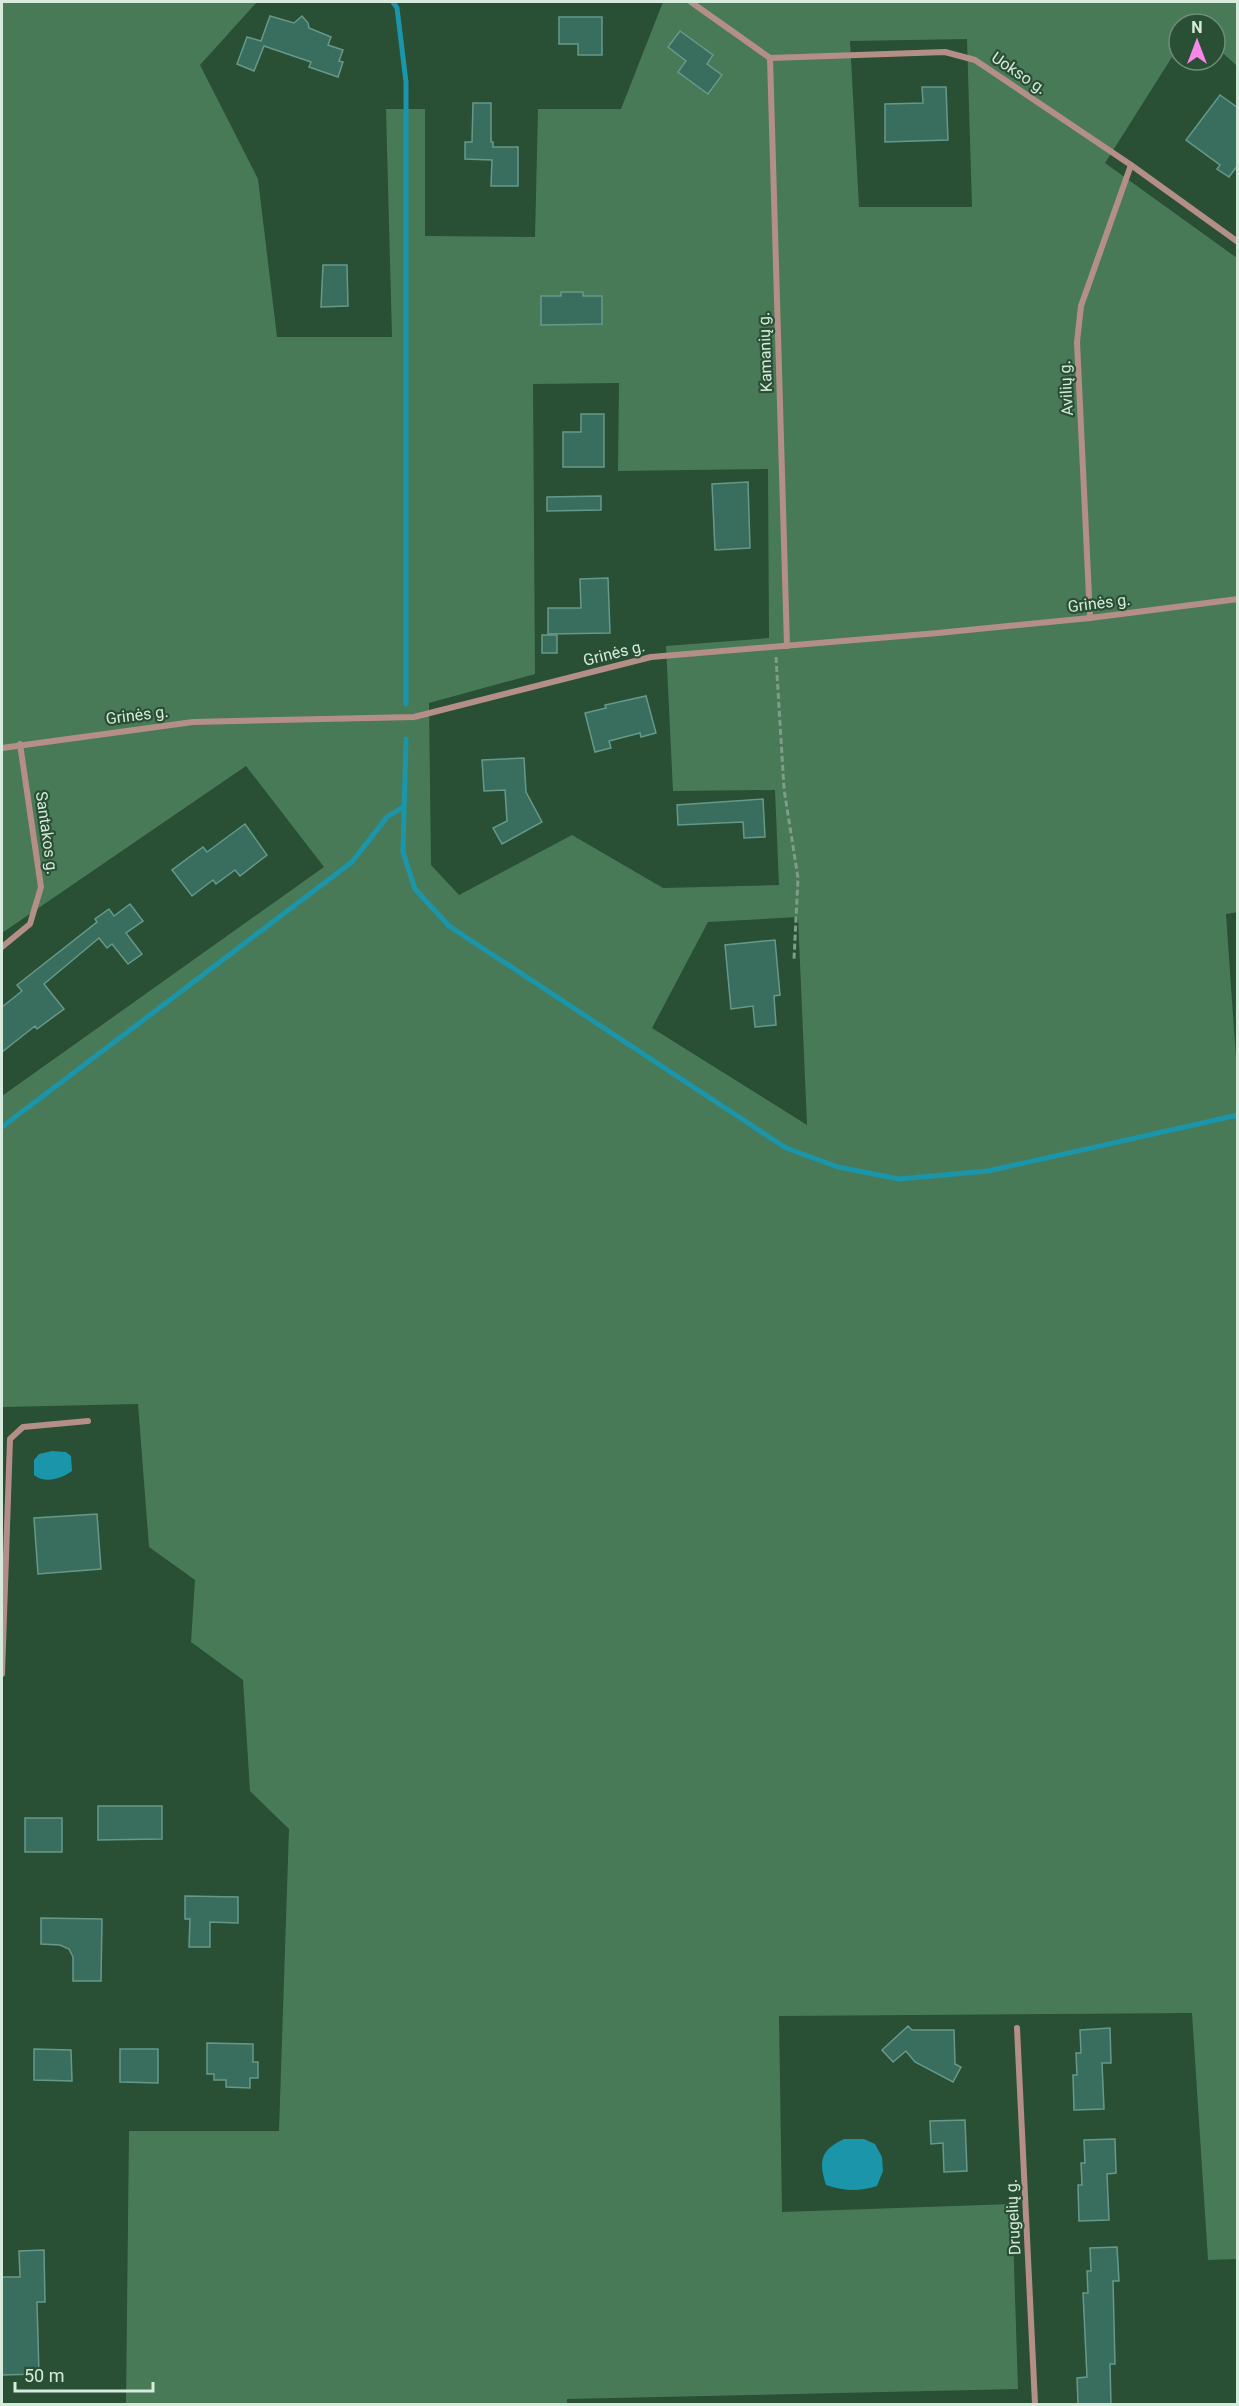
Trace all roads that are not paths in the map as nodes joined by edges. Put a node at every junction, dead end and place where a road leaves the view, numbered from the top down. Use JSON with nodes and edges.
{"nodes":[{"id":1,"x":691,"y":2,"type":"edge"},
{"id":2,"x":770,"y":58,"type":"junction"},
{"id":3,"x":1131,"y":165,"type":"junction"},
{"id":4,"x":1238,"y":242,"type":"edge"},
{"id":5,"x":1238,"y":599,"type":"edge"},
{"id":6,"x":1090,"y":618,"type":"junction"},
{"id":7,"x":787,"y":646,"type":"junction"},
{"id":8,"x":20,"y":744,"type":"junction"},
{"id":9,"x":2,"y":748,"type":"edge"},
{"id":10,"x":2,"y":947,"type":"edge"},
{"id":11,"x":88,"y":1420,"type":"dead end"},
{"id":12,"x":2,"y":1674,"type":"edge"},
{"id":13,"x":1017,"y":2028,"type":"dead end"},
{"id":14,"x":1035,"y":2404,"type":"edge"}],
"edges":[{"from":1,"to":2,"type":"street"},
{"from":2,"to":3,"type":"street","name":"Uokso g."},
{"from":2,"to":7,"type":"street","name":"Kamanių g."},
{"from":3,"to":4,"type":"street","name":"Uokso g."},
{"from":3,"to":6,"type":"street","name":"Avilių g."},
{"from":5,"to":6,"type":"street","name":"Grinės g."},
{"from":6,"to":7,"type":"street","name":"Grinės g."},
{"from":7,"to":8,"type":"street","name":"Grinės g."},
{"from":8,"to":9,"type":"street","name":"Grinės g."},
{"from":8,"to":10,"type":"street","name":"Santakos g."},
{"from":11,"to":12,"type":"street"},
{"from":13,"to":14,"type":"street","name":"Drugelių g."}]}
